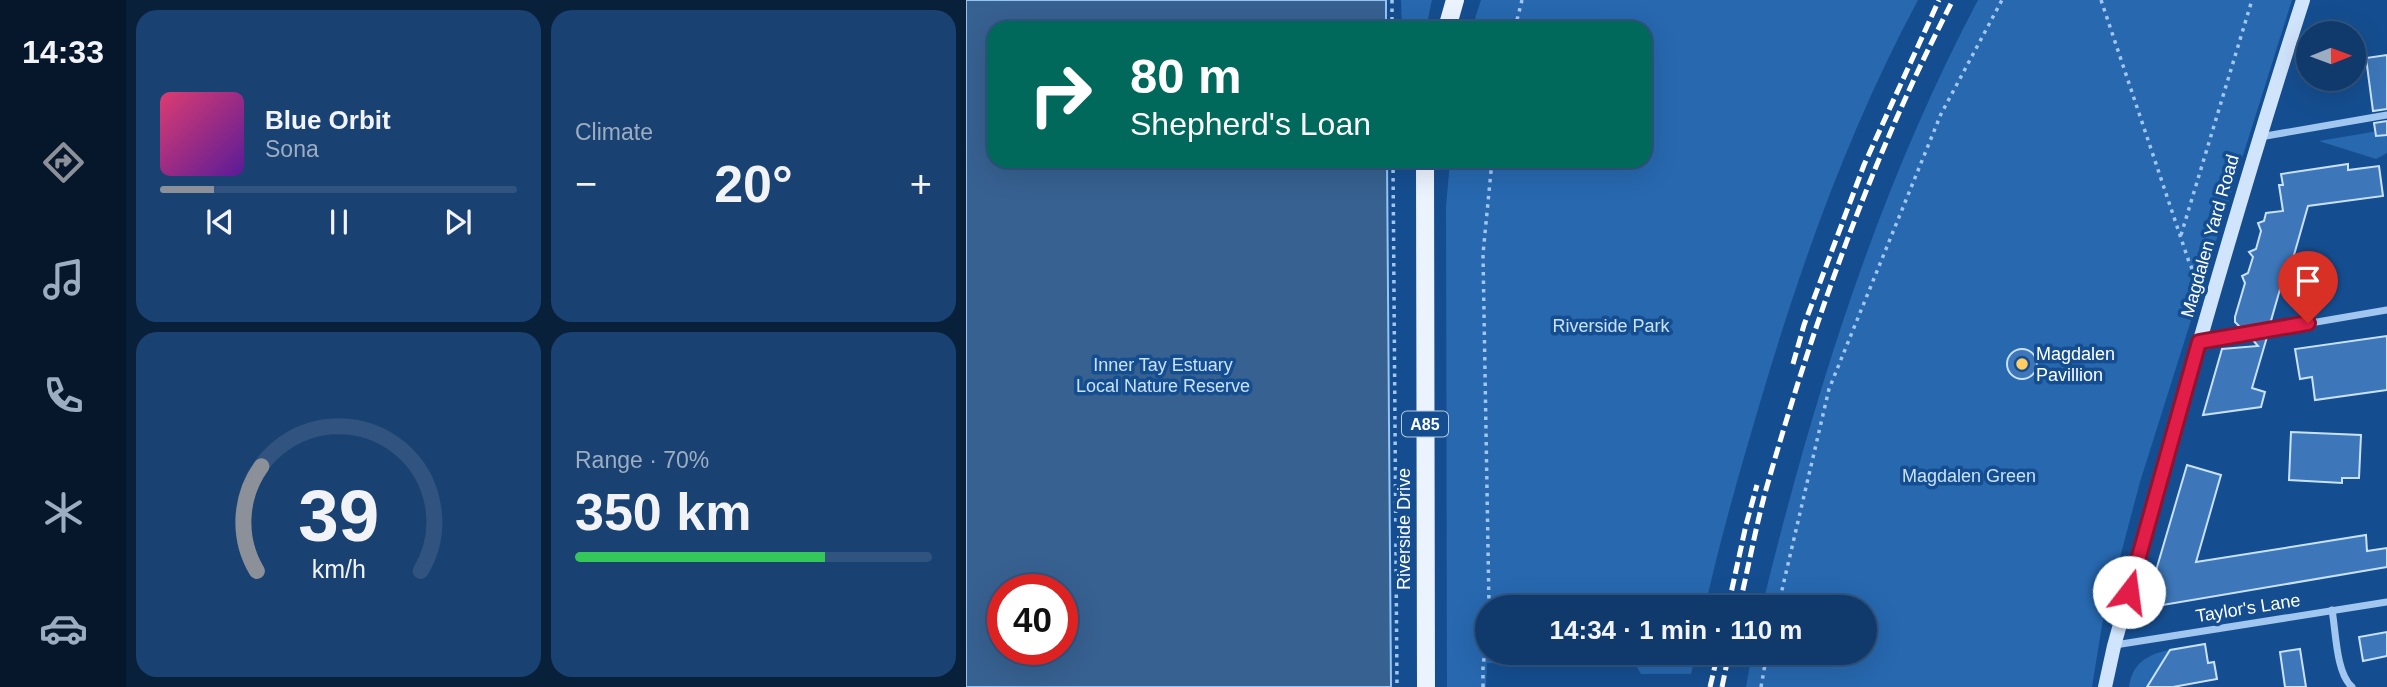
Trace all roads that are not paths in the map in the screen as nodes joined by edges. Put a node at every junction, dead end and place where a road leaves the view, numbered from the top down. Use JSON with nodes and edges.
{"nodes":[{"id":1,"x":1455,"y":0,"type":"edge"},
{"id":2,"x":2303,"y":0,"type":"edge"},
{"id":3,"x":1449,"y":21,"type":"edge"},
{"id":4,"x":2387,"y":116,"type":"edge"},
{"id":5,"x":2259,"y":137,"type":"junction"},
{"id":6,"x":1425,"y":168,"type":"edge"},
{"id":7,"x":2387,"y":310,"type":"edge"},
{"id":8,"x":2199,"y":342,"type":"junction"},
{"id":9,"x":2387,"y":602,"type":"edge"},
{"id":10,"x":2332,"y":610,"type":"junction"},
{"id":11,"x":2114,"y":646,"type":"junction"},
{"id":12,"x":1426,"y":687,"type":"edge"},
{"id":13,"x":2105,"y":687,"type":"edge"},
{"id":14,"x":2352,"y":687,"type":"edge"}],
"edges":[{"from":1,"to":3,"type":"main road"},
{"from":2,"to":5,"type":"street","name":"Magdalen Yard Road"},
{"from":4,"to":5,"type":"street"},
{"from":5,"to":8,"type":"street","name":"Magdalen Yard Road"},
{"from":6,"to":12,"type":"main road","name":"Riverside Drive","number":"A85"},
{"from":7,"to":8,"type":"street"},
{"from":8,"to":11,"type":"street","name":"Magdalen Yard Road"},
{"from":9,"to":10,"type":"street","name":"Taylor's Lane"},
{"from":10,"to":11,"type":"street","name":"Taylor's Lane"},
{"from":10,"to":14,"type":"street"},
{"from":11,"to":13,"type":"street","name":"Magdalen Yard Road"}]}
